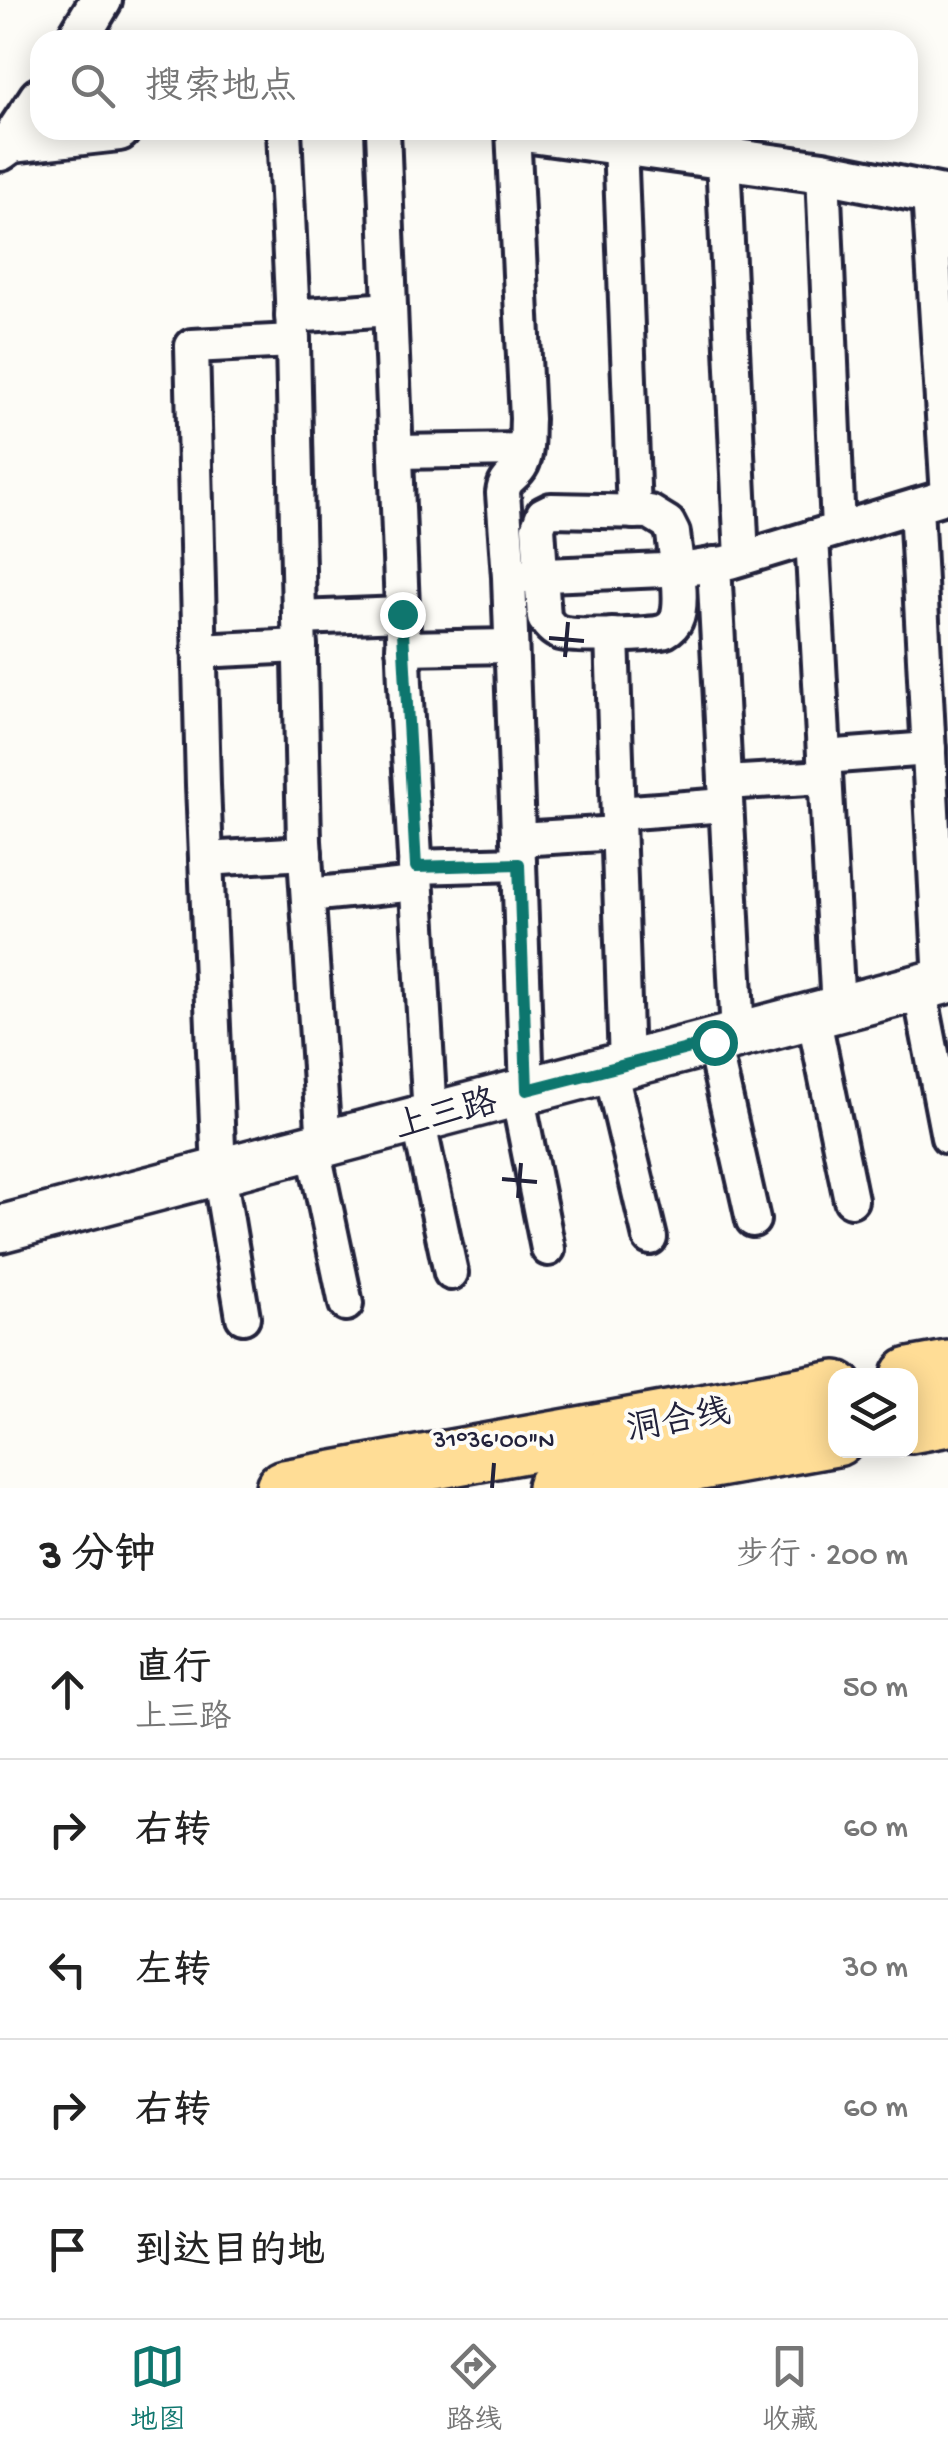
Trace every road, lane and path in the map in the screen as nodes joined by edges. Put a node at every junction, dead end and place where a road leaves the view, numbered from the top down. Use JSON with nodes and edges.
{"nodes":[{"id":1,"x":101,"y":0,"type":"edge"},
{"id":2,"x":83,"y":30,"type":"edge"},
{"id":3,"x":30,"y":112,"type":"edge"},
{"id":4,"x":48,"y":140,"type":"edge"},
{"id":5,"x":284,"y":140,"type":"edge"},
{"id":6,"x":383,"y":140,"type":"edge"},
{"id":7,"x":515,"y":140,"type":"edge"},
{"id":8,"x":596,"y":140,"type":"edge"},
{"id":9,"x":620,"y":143,"type":"junction"},
{"id":10,"x":5,"y":146,"type":"edge"},
{"id":11,"x":723,"y":158,"type":"junction"},
{"id":12,"x":824,"y":172,"type":"junction"},
{"id":13,"x":939,"y":194,"type":"edge"},
{"id":14,"x":390,"y":309,"type":"junction"},
{"id":15,"x":292,"y":329,"type":"junction"},
{"id":16,"x":525,"y":450,"type":"junction"},
{"id":17,"x":396,"y":452,"type":"junction"},
{"id":18,"x":937,"y":499,"type":"edge"},
{"id":19,"x":634,"y":512,"type":"junction"},
{"id":20,"x":825,"y":533,"type":"junction"},
{"id":21,"x":728,"y":561,"type":"junction"},
{"id":22,"x":676,"y":569,"type":"junction"},
{"id":23,"x":525,"y":576,"type":"junction"},
{"id":24,"x":402,"y":614,"type":"junction"},
{"id":25,"x":300,"y":632,"type":"junction"},
{"id":26,"x":612,"y":635,"type":"junction"},
{"id":27,"x":511,"y":646,"type":"junction"},
{"id":28,"x":403,"y":648,"type":"junction"},
{"id":29,"x":200,"y":651,"type":"junction"},
{"id":30,"x":935,"y":736,"type":"edge"},
{"id":31,"x":824,"y":767,"type":"junction"},
{"id":32,"x":726,"y":794,"type":"junction"},
{"id":33,"x":618,"y":823,"type":"junction"},
{"id":34,"x":518,"y":851,"type":"junction"},
{"id":35,"x":305,"y":853,"type":"junction"},
{"id":36,"x":206,"y":859,"type":"junction"},
{"id":37,"x":416,"y":876,"type":"junction"},
{"id":38,"x":308,"y":895,"type":"junction"},
{"id":39,"x":936,"y":983,"type":"edge"},
{"id":40,"x":826,"y":1012,"type":"junction"},
{"id":41,"x":726,"y":1038,"type":"junction"},
{"id":42,"x":618,"y":1067,"type":"junction"},
{"id":43,"x":522,"y":1092,"type":"junction"},
{"id":44,"x":424,"y":1118,"type":"junction"},
{"id":45,"x":948,"y":1137,"type":"edge"},
{"id":46,"x":319,"y":1146,"type":"junction"},
{"id":47,"x":218,"y":1172,"type":"junction"},
{"id":48,"x":852,"y":1200,"type":"dead end"},
{"id":49,"x":753,"y":1220,"type":"dead end"},
{"id":50,"x":0,"y":1229,"type":"edge"},
{"id":51,"x":650,"y":1238,"type":"dead end"},
{"id":52,"x":548,"y":1249,"type":"dead end"},
{"id":53,"x":451,"y":1273,"type":"dead end"},
{"id":54,"x":346,"y":1304,"type":"dead end"},
{"id":55,"x":243,"y":1317,"type":"dead end"},
{"id":56,"x":948,"y":1369,"type":"edge"},
{"id":57,"x":918,"y":1375,"type":"edge"},
{"id":58,"x":828,"y":1390,"type":"edge"},
{"id":59,"x":948,"y":1418,"type":"edge"},
{"id":60,"x":918,"y":1423,"type":"edge"},
{"id":61,"x":828,"y":1439,"type":"edge"},
{"id":62,"x":284,"y":1488,"type":"edge"},
{"id":63,"x":555,"y":1488,"type":"edge"}],
"edges":[{"from":1,"to":2,"type":"street"},
{"from":3,"to":10,"type":"street"},
{"from":4,"to":10,"type":"street"},
{"from":5,"to":15,"type":"street"},
{"from":6,"to":14,"type":"street"},
{"from":7,"to":16,"type":"street"},
{"from":8,"to":9,"type":"street"},
{"from":9,"to":11,"type":"street"},
{"from":9,"to":19,"type":"street"},
{"from":11,"to":12,"type":"street"},
{"from":11,"to":21,"type":"street"},
{"from":12,"to":13,"type":"street"},
{"from":12,"to":20,"type":"street"},
{"from":13,"to":18,"type":"street"},
{"from":14,"to":15,"type":"street"},
{"from":14,"to":17,"type":"street"},
{"from":15,"to":25,"type":"street"},
{"from":15,"to":29,"type":"street"},
{"from":16,"to":17,"type":"street"},
{"from":16,"to":23,"type":"street"},
{"from":17,"to":24,"type":"street"},
{"from":18,"to":20,"type":"street"},
{"from":18,"to":30,"type":"street"},
{"from":19,"to":22,"type":"street"},
{"from":19,"to":23,"type":"street"},
{"from":20,"to":21,"type":"street"},
{"from":20,"to":31,"type":"street"},
{"from":21,"to":22,"type":"street"},
{"from":21,"to":32,"type":"street"},
{"from":22,"to":23,"type":"street"},
{"from":22,"to":26,"type":"street"},
{"from":23,"to":26,"type":"street"},
{"from":23,"to":27,"type":"street"},
{"from":24,"to":25,"type":"street"},
{"from":24,"to":28,"type":"street"},
{"from":25,"to":29,"type":"street"},
{"from":25,"to":35,"type":"street"},
{"from":26,"to":33,"type":"street"},
{"from":27,"to":28,"type":"street"},
{"from":27,"to":34,"type":"street"},
{"from":28,"to":37,"type":"street"},
{"from":29,"to":36,"type":"street"},
{"from":30,"to":31,"type":"street"},
{"from":30,"to":39,"type":"street"},
{"from":31,"to":32,"type":"street"},
{"from":31,"to":40,"type":"street"},
{"from":32,"to":33,"type":"street"},
{"from":32,"to":41,"type":"street"},
{"from":33,"to":34,"type":"street"},
{"from":33,"to":42,"type":"street"},
{"from":34,"to":37,"type":"street"},
{"from":34,"to":43,"type":"street"},
{"from":35,"to":36,"type":"street"},
{"from":35,"to":38,"type":"street"},
{"from":36,"to":47,"type":"street"},
{"from":37,"to":38,"type":"street"},
{"from":37,"to":44,"type":"street"},
{"from":38,"to":46,"type":"street"},
{"from":39,"to":40,"type":"main road","name":"上三路"},
{"from":39,"to":45,"type":"street"},
{"from":40,"to":41,"type":"main road","name":"上三路"},
{"from":40,"to":48,"type":"street"},
{"from":41,"to":42,"type":"main road","name":"上三路"},
{"from":41,"to":49,"type":"street"},
{"from":42,"to":43,"type":"main road","name":"上三路"},
{"from":42,"to":51,"type":"street"},
{"from":43,"to":44,"type":"main road","name":"上三路"},
{"from":43,"to":52,"type":"street"},
{"from":44,"to":46,"type":"main road","name":"上三路"},
{"from":44,"to":53,"type":"street"},
{"from":46,"to":47,"type":"main road","name":"上三路"},
{"from":46,"to":54,"type":"street"},
{"from":47,"to":50,"type":"main road","name":"上三路"},
{"from":47,"to":55,"type":"street"},
{"from":56,"to":57,"type":"highway"},
{"from":58,"to":62,"type":"highway","name":"洞合线"},
{"from":59,"to":60,"type":"highway"},
{"from":61,"to":63,"type":"highway","name":"洞合线"}]}
